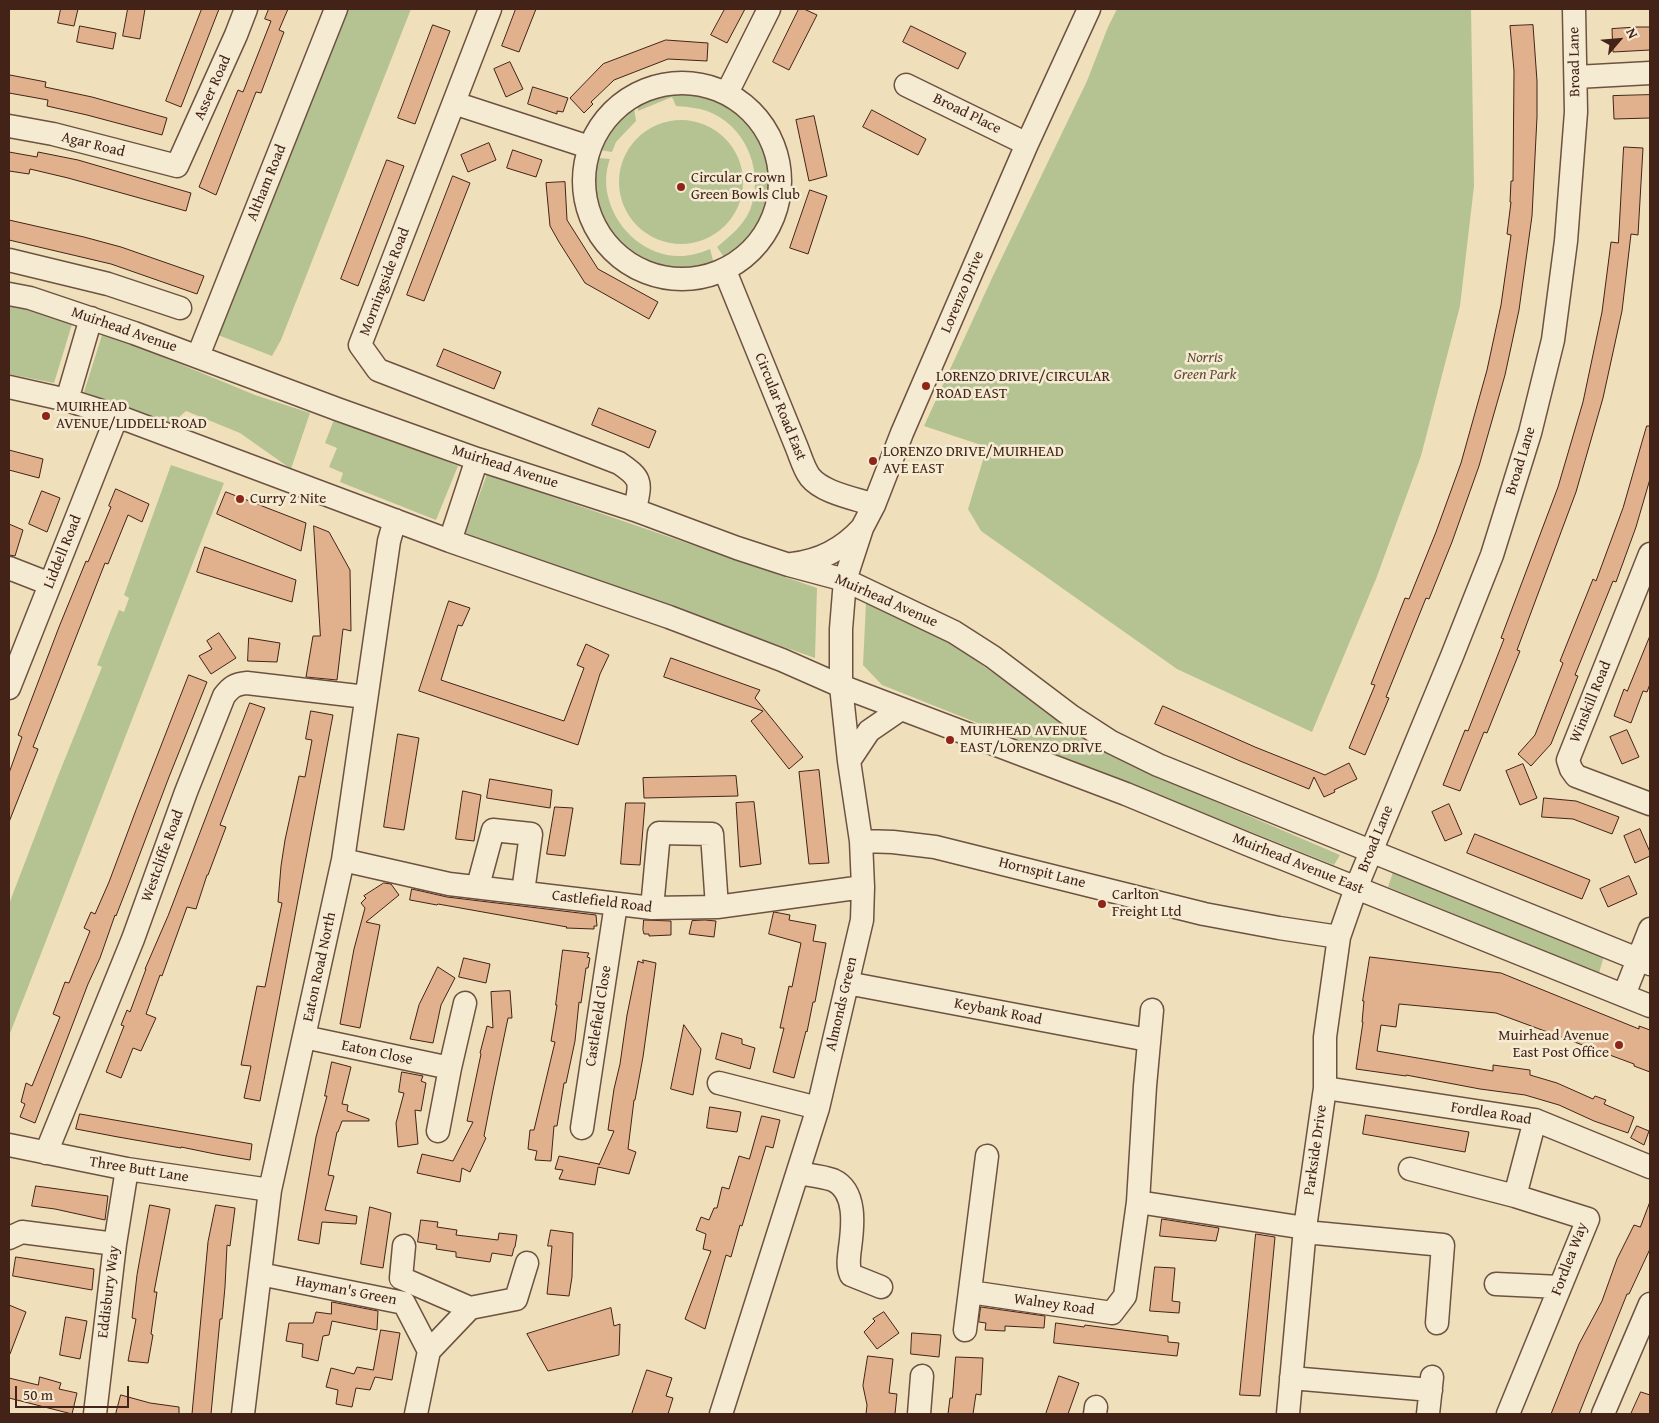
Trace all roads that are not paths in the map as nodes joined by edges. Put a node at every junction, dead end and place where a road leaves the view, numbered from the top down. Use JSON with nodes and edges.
{"nodes":[{"id":1,"x":246,"y":9,"type":"edge"},
{"id":2,"x":336,"y":9,"type":"edge"},
{"id":3,"x":490,"y":9,"type":"edge"},
{"id":4,"x":1089,"y":9,"type":"edge"},
{"id":5,"x":1574,"y":9,"type":"edge"},
{"id":6,"x":766,"y":16,"type":"edge"},
{"id":7,"x":1650,"y":73,"type":"edge"},
{"id":8,"x":1576,"y":77,"type":"junction"},
{"id":9,"x":906,"y":85,"type":"dead end"},
{"id":10,"x":727,"y":93,"type":"junction"},
{"id":11,"x":454,"y":104,"type":"junction"},
{"id":12,"x":9,"y":126,"type":"edge"},
{"id":13,"x":1027,"y":144,"type":"junction"},
{"id":14,"x":589,"y":147,"type":"junction"},
{"id":15,"x":178,"y":166,"type":"joint"},
{"id":16,"x":9,"y":260,"type":"edge"},
{"id":17,"x":725,"y":271,"type":"junction"},
{"id":18,"x":9,"y":294,"type":"edge"},
{"id":19,"x":180,"y":308,"type":"dead end"},
{"id":20,"x":90,"y":318,"type":"junction"},
{"id":21,"x":198,"y":356,"type":"junction"},
{"id":22,"x":9,"y":387,"type":"edge"},
{"id":23,"x":67,"y":400,"type":"junction"},
{"id":24,"x":117,"y":416,"type":"junction"},
{"id":25,"x":477,"y":459,"type":"junction"},
{"id":26,"x":874,"y":504,"type":"junction"},
{"id":27,"x":634,"y":510,"type":"junction"},
{"id":28,"x":395,"y":520,"type":"junction"},
{"id":29,"x":862,"y":528,"type":"junction"},
{"id":30,"x":450,"y":541,"type":"junction"},
{"id":31,"x":1650,"y":554,"type":"edge"},
{"id":32,"x":789,"y":565,"type":"junction"},
{"id":33,"x":9,"y":568,"type":"edge"},
{"id":34,"x":845,"y":580,"type":"junction"},
{"id":35,"x":50,"y":584,"type":"junction"},
{"id":36,"x":841,"y":686,"type":"junction"},
{"id":37,"x":9,"y":688,"type":"edge"},
{"id":38,"x":366,"y":697,"type":"junction"},
{"id":39,"x":900,"y":709,"type":"junction"},
{"id":40,"x":849,"y":762,"type":"junction"},
{"id":41,"x":1650,"y":804,"type":"edge"},
{"id":42,"x":861,"y":841,"type":"junction"},
{"id":43,"x":1371,"y":851,"type":"junction"},
{"id":44,"x":343,"y":860,"type":"junction"},
{"id":45,"x":478,"y":886,"type":"junction"},
{"id":46,"x":864,"y":887,"type":"junction"},
{"id":47,"x":1356,"y":888,"type":"junction"},
{"id":48,"x":523,"y":892,"type":"junction"},
{"id":49,"x":616,"y":904,"type":"junction"},
{"id":50,"x":652,"y":908,"type":"junction"},
{"id":51,"x":717,"y":908,"type":"junction"},
{"id":52,"x":1650,"y":929,"type":"edge"},
{"id":53,"x":1339,"y":937,"type":"junction"},
{"id":54,"x":1644,"y":962,"type":"edge"},
{"id":55,"x":847,"y":983,"type":"junction"},
{"id":56,"x":1624,"y":996,"type":"junction"},
{"id":57,"x":466,"y":1003,"type":"dead end"},
{"id":58,"x":1650,"y":1006,"type":"edge"},
{"id":59,"x":1152,"y":1010,"type":"dead end"},
{"id":60,"x":304,"y":1037,"type":"junction"},
{"id":61,"x":1148,"y":1040,"type":"junction"},
{"id":62,"x":450,"y":1068,"type":"junction"},
{"id":63,"x":719,"y":1083,"type":"dead end"},
{"id":64,"x":1325,"y":1088,"type":"junction"},
{"id":65,"x":818,"y":1108,"type":"junction"},
{"id":66,"x":1535,"y":1120,"type":"junction"},
{"id":67,"x":582,"y":1128,"type":"dead end"},
{"id":68,"x":438,"y":1131,"type":"dead end"},
{"id":69,"x":9,"y":1145,"type":"edge"},
{"id":70,"x":46,"y":1153,"type":"junction"},
{"id":71,"x":987,"y":1156,"type":"dead end"},
{"id":72,"x":1650,"y":1167,"type":"edge"},
{"id":73,"x":1410,"y":1168,"type":"dead end"},
{"id":74,"x":128,"y":1169,"type":"junction"},
{"id":75,"x":798,"y":1172,"type":"junction"},
{"id":76,"x":270,"y":1190,"type":"junction"},
{"id":77,"x":1515,"y":1196,"type":"junction"},
{"id":78,"x":1138,"y":1202,"type":"junction"},
{"id":79,"x":1305,"y":1230,"type":"junction"},
{"id":80,"x":9,"y":1238,"type":"edge"},
{"id":81,"x":115,"y":1244,"type":"junction"},
{"id":82,"x":404,"y":1246,"type":"dead end"},
{"id":83,"x":527,"y":1263,"type":"dead end"},
{"id":84,"x":260,"y":1274,"type":"junction"},
{"id":85,"x":1496,"y":1284,"type":"dead end"},
{"id":86,"x":881,"y":1287,"type":"dead end"},
{"id":87,"x":1560,"y":1287,"type":"junction"},
{"id":88,"x":970,"y":1292,"type":"junction"},
{"id":89,"x":1650,"y":1304,"type":"edge"},
{"id":90,"x":470,"y":1308,"type":"junction"},
{"id":91,"x":1437,"y":1323,"type":"dead end"},
{"id":92,"x":965,"y":1330,"type":"dead end"},
{"id":93,"x":429,"y":1351,"type":"junction"},
{"id":94,"x":922,"y":1376,"type":"dead end"},
{"id":95,"x":1291,"y":1378,"type":"junction"},
{"id":96,"x":95,"y":1414,"type":"edge"},
{"id":97,"x":243,"y":1414,"type":"edge"},
{"id":98,"x":416,"y":1414,"type":"edge"},
{"id":99,"x":720,"y":1414,"type":"edge"},
{"id":100,"x":919,"y":1414,"type":"edge"},
{"id":101,"x":1288,"y":1414,"type":"edge"},
{"id":102,"x":1428,"y":1414,"type":"edge"},
{"id":103,"x":1508,"y":1414,"type":"edge"},
{"id":104,"x":1603,"y":1414,"type":"edge"}],
"edges":[{"from":1,"to":15,"type":"street","name":"Asser Road"},
{"from":2,"to":21,"type":"street","name":"Altham Road"},
{"from":3,"to":11,"type":"street","name":"Morningside Road"},
{"from":4,"to":13,"type":"street","name":"Lorenzo Drive"},
{"from":5,"to":8,"type":"street","name":"Broad Lane"},
{"from":6,"to":10,"type":"street"},
{"from":7,"to":8,"type":"street"},
{"from":8,"to":43,"type":"street","name":"Broad Lane"},
{"from":9,"to":13,"type":"street","name":"Broad Place"},
{"from":10,"to":14,"type":"street"},
{"from":10,"to":17,"type":"street"},
{"from":11,"to":14,"type":"street"},
{"from":11,"to":27,"type":"street","name":"Morningside Road"},
{"from":12,"to":15,"type":"street","name":"Agar Road"},
{"from":13,"to":26,"type":"street","name":"Lorenzo Drive"},
{"from":14,"to":17,"type":"street"},
{"from":16,"to":19,"type":"street"},
{"from":17,"to":26,"type":"street","name":"Circular Road East"},
{"from":18,"to":20,"type":"street","name":"Muirhead Avenue"},
{"from":20,"to":21,"type":"street","name":"Muirhead Avenue"},
{"from":20,"to":23,"type":"street"},
{"from":21,"to":25,"type":"street","name":"Muirhead Avenue"},
{"from":22,"to":23,"type":"street"},
{"from":23,"to":24,"type":"street"},
{"from":24,"to":28,"type":"street"},
{"from":24,"to":35,"type":"street","name":"Liddell Road"},
{"from":25,"to":27,"type":"street","name":"Muirhead Avenue"},
{"from":25,"to":30,"type":"street"},
{"from":26,"to":29,"type":"street","name":"Lorenzo Drive"},
{"from":27,"to":32,"type":"street","name":"Muirhead Avenue"},
{"from":28,"to":30,"type":"street"},
{"from":28,"to":38,"type":"street","name":"Eaton Road North"},
{"from":29,"to":32,"type":"street"},
{"from":29,"to":34,"type":"street","name":"Lorenzo Drive"},
{"from":30,"to":36,"type":"street"},
{"from":31,"to":41,"type":"street","name":"Winskill Road"},
{"from":32,"to":34,"type":"street","name":"Muirhead Avenue"},
{"from":33,"to":35,"type":"street"},
{"from":34,"to":36,"type":"street","name":"Almonds Green"},
{"from":34,"to":43,"type":"street","name":"Muirhead Avenue"},
{"from":35,"to":37,"type":"street","name":"Liddell Road"},
{"from":36,"to":39,"type":"street"},
{"from":36,"to":40,"type":"street","name":"Almonds Green"},
{"from":38,"to":44,"type":"street","name":"Eaton Road North"},
{"from":38,"to":70,"type":"street","name":"Westcliffe Road"},
{"from":39,"to":40,"type":"street"},
{"from":39,"to":47,"type":"street","name":"Muirhead Avenue East"},
{"from":40,"to":42,"type":"street","name":"Almonds Green"},
{"from":42,"to":46,"type":"street","name":"Almonds Green"},
{"from":42,"to":53,"type":"street","name":"Hornspit Lane"},
{"from":43,"to":47,"type":"street","name":"Broad Lane"},
{"from":43,"to":54,"type":"street"},
{"from":44,"to":45,"type":"street","name":"Castlefield Road"},
{"from":44,"to":60,"type":"street","name":"Eaton Road North"},
{"from":45,"to":48,"type":"street","name":"Castlefield Road"},
{"from":45,"to":48,"type":"street"},
{"from":46,"to":51,"type":"street","name":"Castlefield Road"},
{"from":46,"to":55,"type":"street","name":"Almonds Green"},
{"from":47,"to":53,"type":"street","name":"Parkside Drive"},
{"from":47,"to":56,"type":"street","name":"Muirhead Avenue East"},
{"from":48,"to":49,"type":"street","name":"Castlefield Road"},
{"from":49,"to":50,"type":"street","name":"Castlefield Road"},
{"from":49,"to":67,"type":"street","name":"Castlefield Close"},
{"from":50,"to":51,"type":"street","name":"Castlefield Road"},
{"from":50,"to":51,"type":"street"},
{"from":52,"to":54,"type":"street"},
{"from":53,"to":64,"type":"street","name":"Parkside Drive"},
{"from":54,"to":56,"type":"street"},
{"from":55,"to":61,"type":"street","name":"Keybank Road"},
{"from":55,"to":65,"type":"street","name":"Almonds Green"},
{"from":56,"to":58,"type":"street","name":"Muirhead Avenue East"},
{"from":57,"to":62,"type":"street"},
{"from":59,"to":61,"type":"street"},
{"from":60,"to":62,"type":"street","name":"Eaton Close"},
{"from":60,"to":76,"type":"street","name":"Eaton Road North"},
{"from":61,"to":78,"type":"street"},
{"from":62,"to":68,"type":"street"},
{"from":63,"to":65,"type":"street"},
{"from":64,"to":66,"type":"street","name":"Fordlea Road"},
{"from":64,"to":79,"type":"street","name":"Parkside Drive"},
{"from":65,"to":75,"type":"street","name":"Almonds Green"},
{"from":66,"to":72,"type":"street","name":"Fordlea Road"},
{"from":66,"to":77,"type":"street"},
{"from":69,"to":70,"type":"street","name":"Three Butt Lane"},
{"from":70,"to":74,"type":"street","name":"Three Butt Lane"},
{"from":71,"to":88,"type":"street"},
{"from":73,"to":77,"type":"street","name":"Fordlea Way"},
{"from":74,"to":76,"type":"street","name":"Three Butt Lane"},
{"from":74,"to":81,"type":"street","name":"Eddisbury Way"},
{"from":75,"to":86,"type":"street"},
{"from":75,"to":99,"type":"street","name":"Almonds Green"},
{"from":76,"to":84,"type":"street","name":"Eaton Road North"},
{"from":77,"to":87,"type":"street","name":"Fordlea Way"},
{"from":78,"to":79,"type":"street"},
{"from":78,"to":88,"type":"street","name":"Walney Road"},
{"from":79,"to":91,"type":"street"},
{"from":79,"to":95,"type":"street","name":"Parkside Drive"},
{"from":80,"to":81,"type":"street"},
{"from":81,"to":96,"type":"street","name":"Eddisbury Way"},
{"from":82,"to":90,"type":"street"},
{"from":83,"to":90,"type":"street"},
{"from":84,"to":93,"type":"street","name":"Hayman's Green"},
{"from":84,"to":97,"type":"street","name":"Eaton Road North"},
{"from":85,"to":87,"type":"street"},
{"from":87,"to":103,"type":"street","name":"Fordlea Way"},
{"from":88,"to":92,"type":"street"},
{"from":89,"to":104,"type":"street"},
{"from":90,"to":93,"type":"street"},
{"from":93,"to":98,"type":"street"},
{"from":94,"to":100,"type":"street"},
{"from":95,"to":101,"type":"street","name":"Parkside Drive"},
{"from":95,"to":102,"type":"street"}]}
